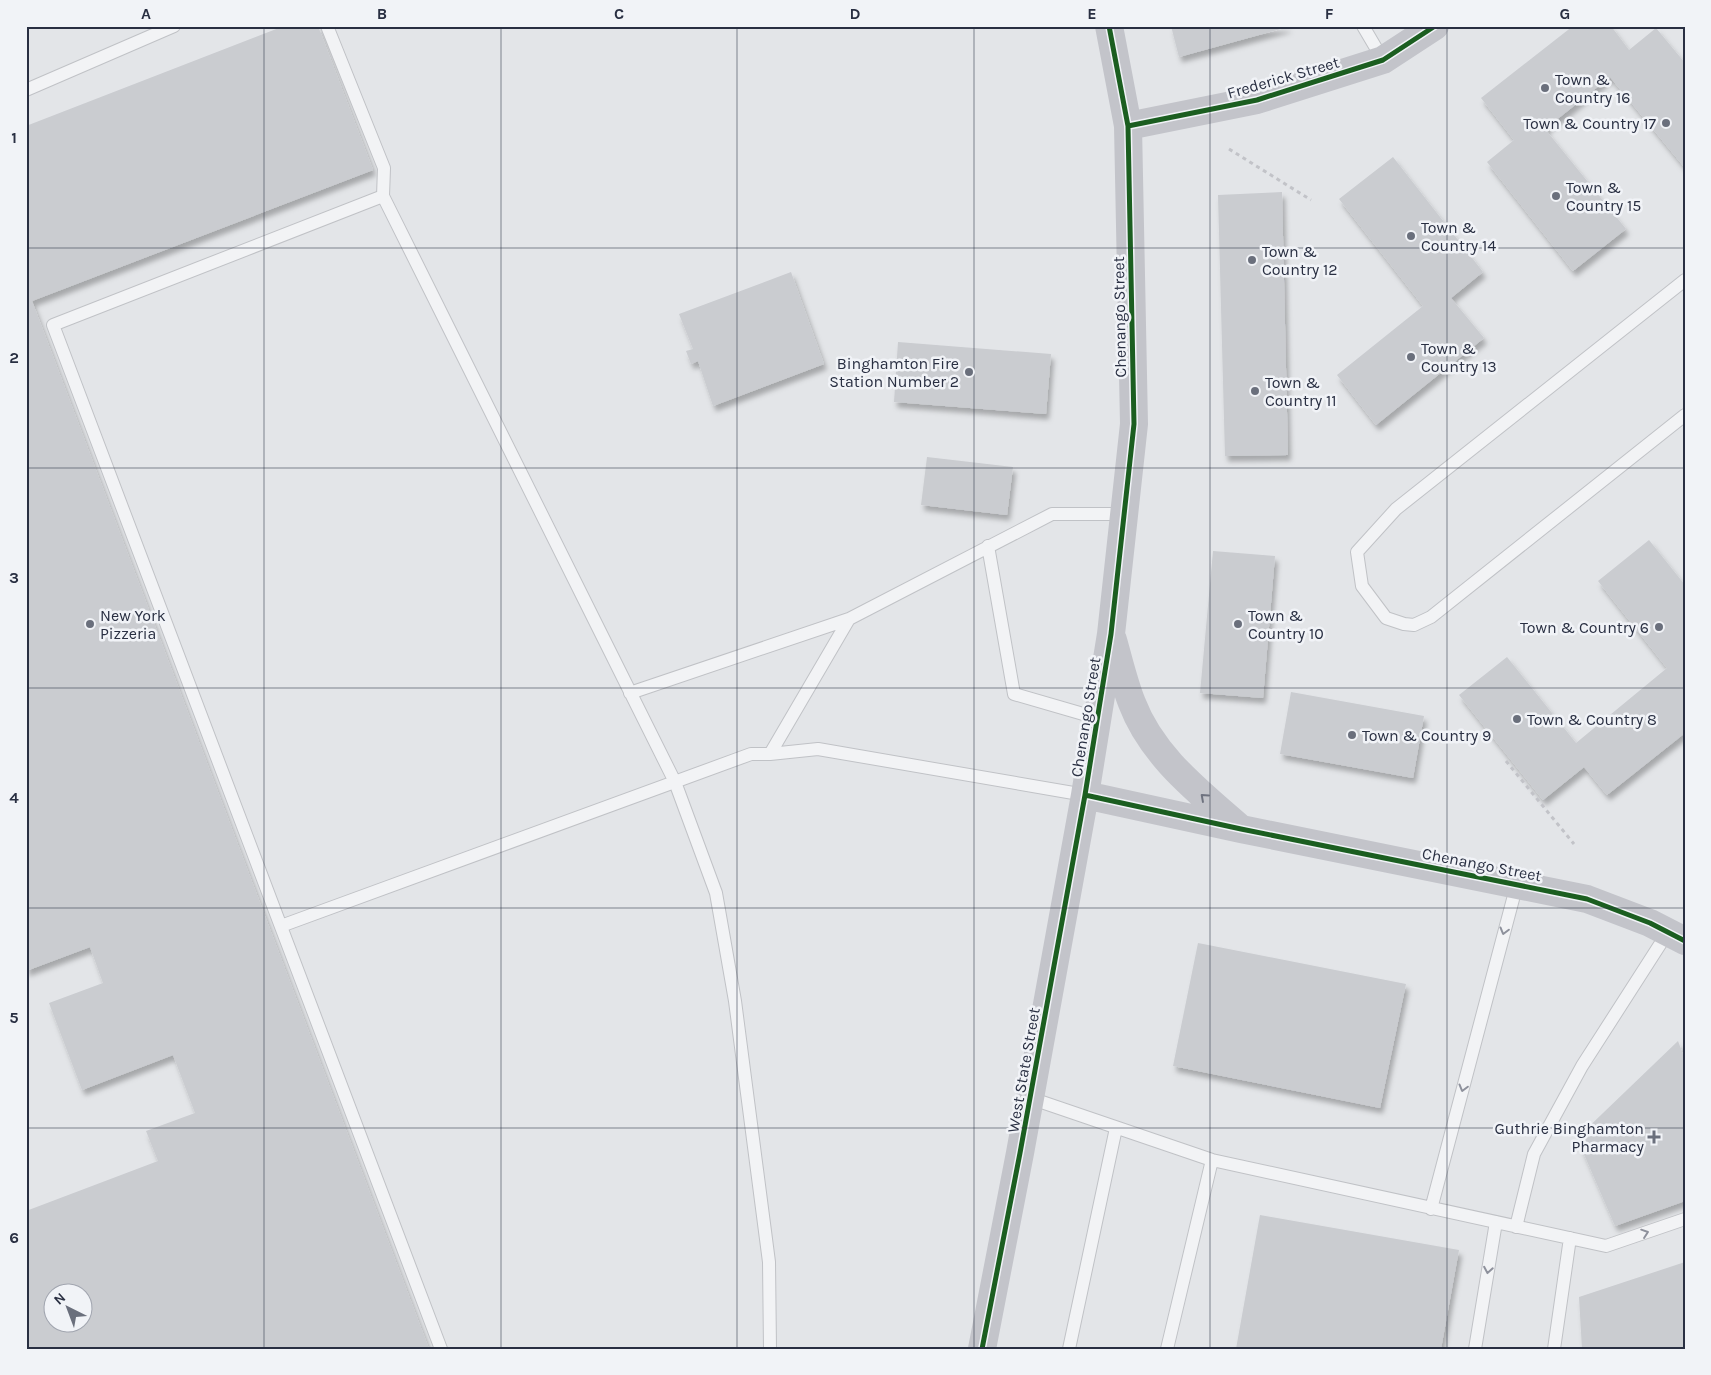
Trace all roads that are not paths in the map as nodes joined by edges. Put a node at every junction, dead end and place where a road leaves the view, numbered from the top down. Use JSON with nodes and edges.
{"nodes":[{"id":1,"x":174,"y":26,"type":"edge"},
{"id":2,"x":327,"y":26,"type":"edge"},
{"id":3,"x":1109,"y":26,"type":"edge"},
{"id":4,"x":1363,"y":26,"type":"edge"},
{"id":5,"x":1435,"y":26,"type":"edge"},
{"id":6,"x":1383,"y":60,"type":"junction"},
{"id":7,"x":26,"y":90,"type":"edge"},
{"id":8,"x":1128,"y":126,"type":"junction"},
{"id":9,"x":383,"y":196,"type":"junction"},
{"id":10,"x":1685,"y":280,"type":"edge"},
{"id":11,"x":1685,"y":415,"type":"edge"},
{"id":12,"x":1124,"y":514,"type":"junction"},
{"id":13,"x":988,"y":546,"type":"junction"},
{"id":14,"x":849,"y":619,"type":"junction"},
{"id":15,"x":1111,"y":634,"type":"junction"},
{"id":16,"x":630,"y":692,"type":"junction"},
{"id":17,"x":1097,"y":718,"type":"junction"},
{"id":18,"x":770,"y":754,"type":"junction"},
{"id":19,"x":675,"y":782,"type":"junction"},
{"id":20,"x":1085,"y":794,"type":"junction"},
{"id":21,"x":1241,"y":829,"type":"junction"},
{"id":22,"x":1517,"y":884,"type":"junction"},
{"id":23,"x":281,"y":926,"type":"junction"},
{"id":24,"x":1676,"y":937,"type":"edge"},
{"id":25,"x":1030,"y":1098,"type":"junction"},
{"id":26,"x":1116,"y":1128,"type":"junction"},
{"id":27,"x":1212,"y":1160,"type":"junction"},
{"id":28,"x":1431,"y":1208,"type":"junction"},
{"id":29,"x":1685,"y":1219,"type":"edge"},
{"id":30,"x":1496,"y":1222,"type":"junction"},
{"id":31,"x":1516,"y":1227,"type":"junction"},
{"id":32,"x":1570,"y":1238,"type":"junction"},
{"id":33,"x":441,"y":1349,"type":"edge"},
{"id":34,"x":770,"y":1349,"type":"edge"},
{"id":35,"x":982,"y":1349,"type":"edge"},
{"id":36,"x":1069,"y":1349,"type":"edge"},
{"id":37,"x":1167,"y":1349,"type":"edge"},
{"id":38,"x":1475,"y":1349,"type":"edge"},
{"id":39,"x":1554,"y":1349,"type":"edge"}],
"edges":[{"from":1,"to":7,"type":"lane"},
{"from":2,"to":9,"type":"lane"},
{"from":3,"to":8,"type":"street","name":"Chenango Street"},
{"from":4,"to":6,"type":"lane"},
{"from":5,"to":6,"type":"street","name":"Frederick Street"},
{"from":6,"to":8,"type":"street","name":"Frederick Street"},
{"from":8,"to":12,"type":"street","name":"Chenango Street"},
{"from":9,"to":16,"type":"lane"},
{"from":9,"to":23,"type":"lane"},
{"from":10,"to":11,"type":"lane"},
{"from":12,"to":13,"type":"lane"},
{"from":12,"to":15,"type":"street","name":"Chenango Street"},
{"from":13,"to":14,"type":"lane"},
{"from":13,"to":17,"type":"lane"},
{"from":14,"to":16,"type":"lane"},
{"from":14,"to":18,"type":"lane"},
{"from":15,"to":17,"type":"street","name":"Chenango Street"},
{"from":21,"to":15,"type":"street","one_way":true},
{"from":16,"to":19,"type":"lane"},
{"from":17,"to":20,"type":"street","name":"Chenango Street"},
{"from":18,"to":19,"type":"lane"},
{"from":18,"to":20,"type":"lane"},
{"from":19,"to":23,"type":"lane"},
{"from":19,"to":34,"type":"lane"},
{"from":20,"to":21,"type":"street","name":"Chenango Street"},
{"from":20,"to":25,"type":"street","name":"West State Street"},
{"from":21,"to":22,"type":"street","name":"Chenango Street"},
{"from":22,"to":24,"type":"street","name":"Chenango Street"},
{"from":22,"to":28,"type":"lane","one_way":true},
{"from":23,"to":33,"type":"lane"},
{"from":24,"to":31,"type":"lane"},
{"from":25,"to":26,"type":"lane"},
{"from":25,"to":35,"type":"street","name":"West State Street"},
{"from":26,"to":27,"type":"lane"},
{"from":26,"to":36,"type":"lane"},
{"from":27,"to":28,"type":"lane"},
{"from":27,"to":37,"type":"lane"},
{"from":28,"to":30,"type":"lane"},
{"from":32,"to":29,"type":"lane","one_way":true},
{"from":30,"to":31,"type":"lane"},
{"from":30,"to":38,"type":"lane","one_way":true},
{"from":31,"to":32,"type":"lane"},
{"from":32,"to":39,"type":"lane"}]}
